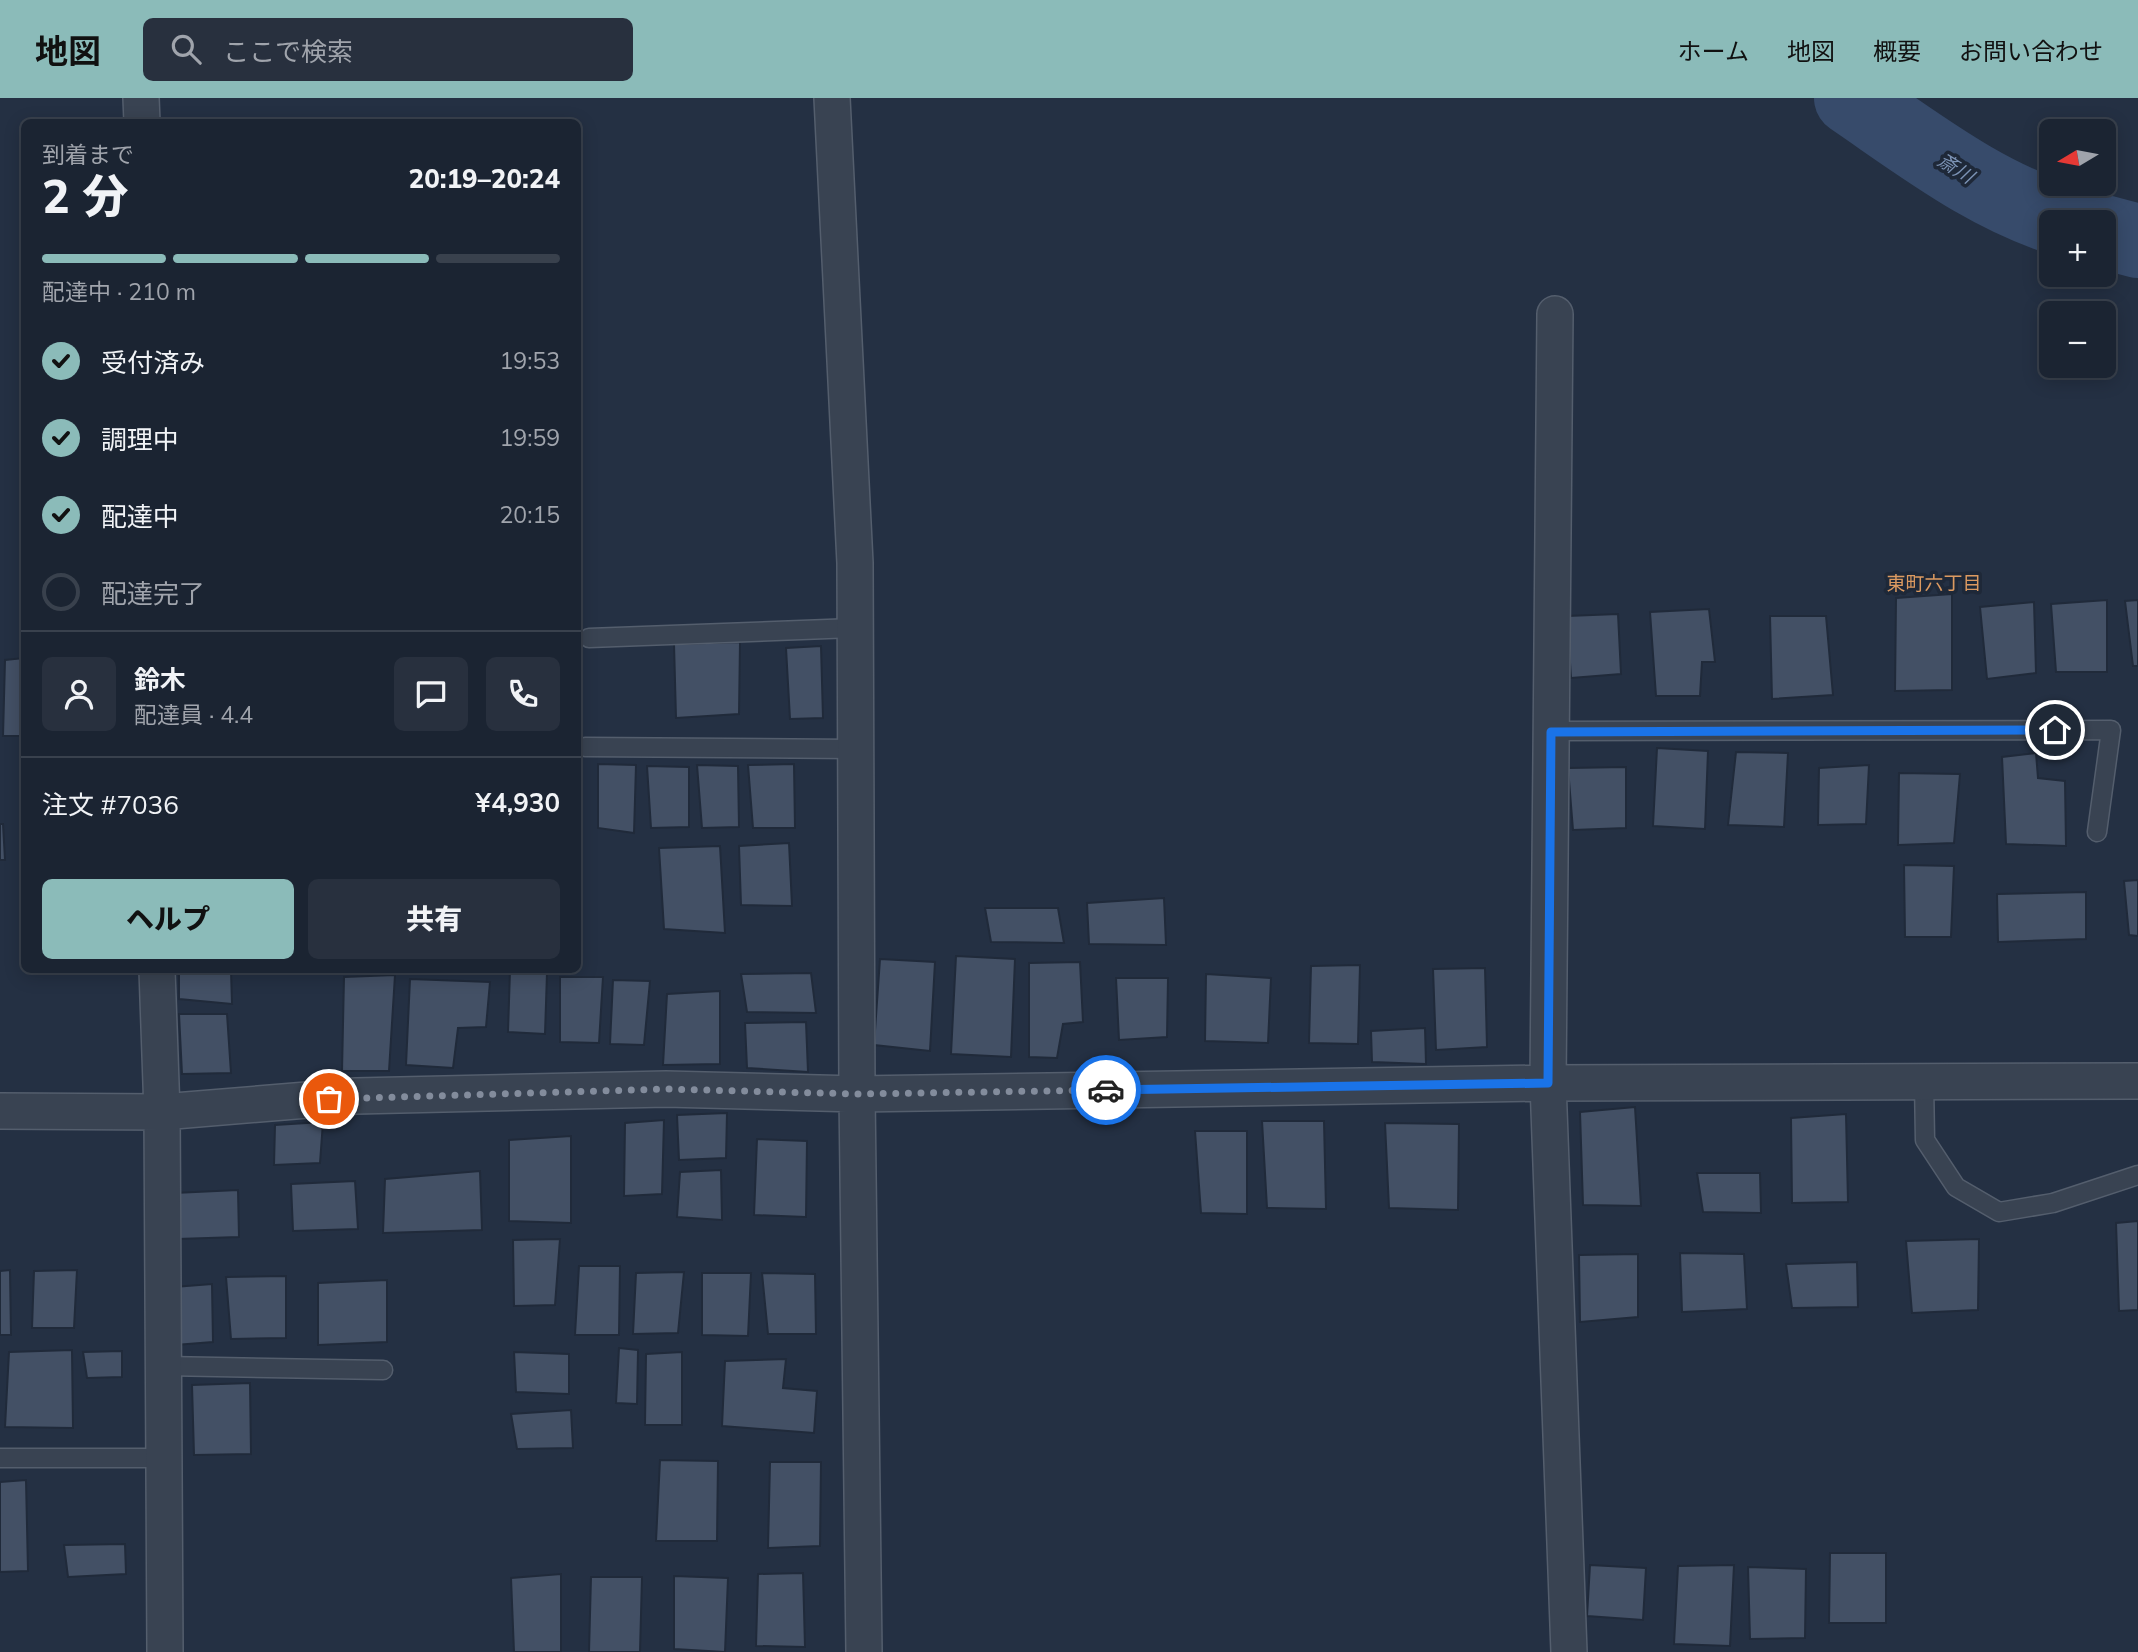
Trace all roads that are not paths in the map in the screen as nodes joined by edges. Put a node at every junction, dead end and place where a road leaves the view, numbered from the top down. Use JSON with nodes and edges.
{"nodes":[{"id":1,"x":141,"y":98,"type":"edge"},
{"id":2,"x":832,"y":98,"type":"edge"},
{"id":3,"x":142,"y":119,"type":"edge"},
{"id":4,"x":1555,"y":314,"type":"dead end"},
{"id":5,"x":854,"y":628,"type":"junction"},
{"id":6,"x":589,"y":638,"type":"dead end"},
{"id":7,"x":1551,"y":732,"type":"junction"},
{"id":8,"x":585,"y":747,"type":"dead end"},
{"id":9,"x":854,"y":749,"type":"junction"},
{"id":10,"x":2097,"y":832,"type":"dead end"},
{"id":11,"x":157,"y":973,"type":"edge"},
{"id":12,"x":2138,"y":1081,"type":"edge"},
{"id":13,"x":1924,"y":1082,"type":"junction"},
{"id":14,"x":1548,"y":1083,"type":"junction"},
{"id":15,"x":857,"y":1094,"type":"junction"},
{"id":16,"x":0,"y":1111,"type":"edge"},
{"id":17,"x":162,"y":1112,"type":"junction"},
{"id":18,"x":2138,"y":1175,"type":"edge"},
{"id":19,"x":164,"y":1366,"type":"junction"},
{"id":20,"x":383,"y":1370,"type":"dead end"},
{"id":21,"x":0,"y":1458,"type":"edge"},
{"id":22,"x":164,"y":1458,"type":"junction"},
{"id":23,"x":165,"y":1652,"type":"edge"},
{"id":24,"x":864,"y":1652,"type":"edge"},
{"id":25,"x":1569,"y":1652,"type":"edge"}],
"edges":[{"from":1,"to":3,"type":"street"},
{"from":2,"to":5,"type":"street"},
{"from":4,"to":7,"type":"street"},
{"from":5,"to":6,"type":"lane"},
{"from":5,"to":9,"type":"street"},
{"from":7,"to":10,"type":"lane"},
{"from":7,"to":14,"type":"street"},
{"from":8,"to":9,"type":"lane"},
{"from":9,"to":15,"type":"street"},
{"from":11,"to":17,"type":"street"},
{"from":12,"to":13,"type":"street"},
{"from":13,"to":14,"type":"street"},
{"from":13,"to":18,"type":"lane"},
{"from":14,"to":15,"type":"street"},
{"from":14,"to":25,"type":"street"},
{"from":15,"to":17,"type":"street"},
{"from":15,"to":24,"type":"street"},
{"from":16,"to":17,"type":"street"},
{"from":17,"to":19,"type":"street"},
{"from":19,"to":20,"type":"lane"},
{"from":19,"to":22,"type":"street"},
{"from":21,"to":22,"type":"lane"},
{"from":22,"to":23,"type":"street"}]}
